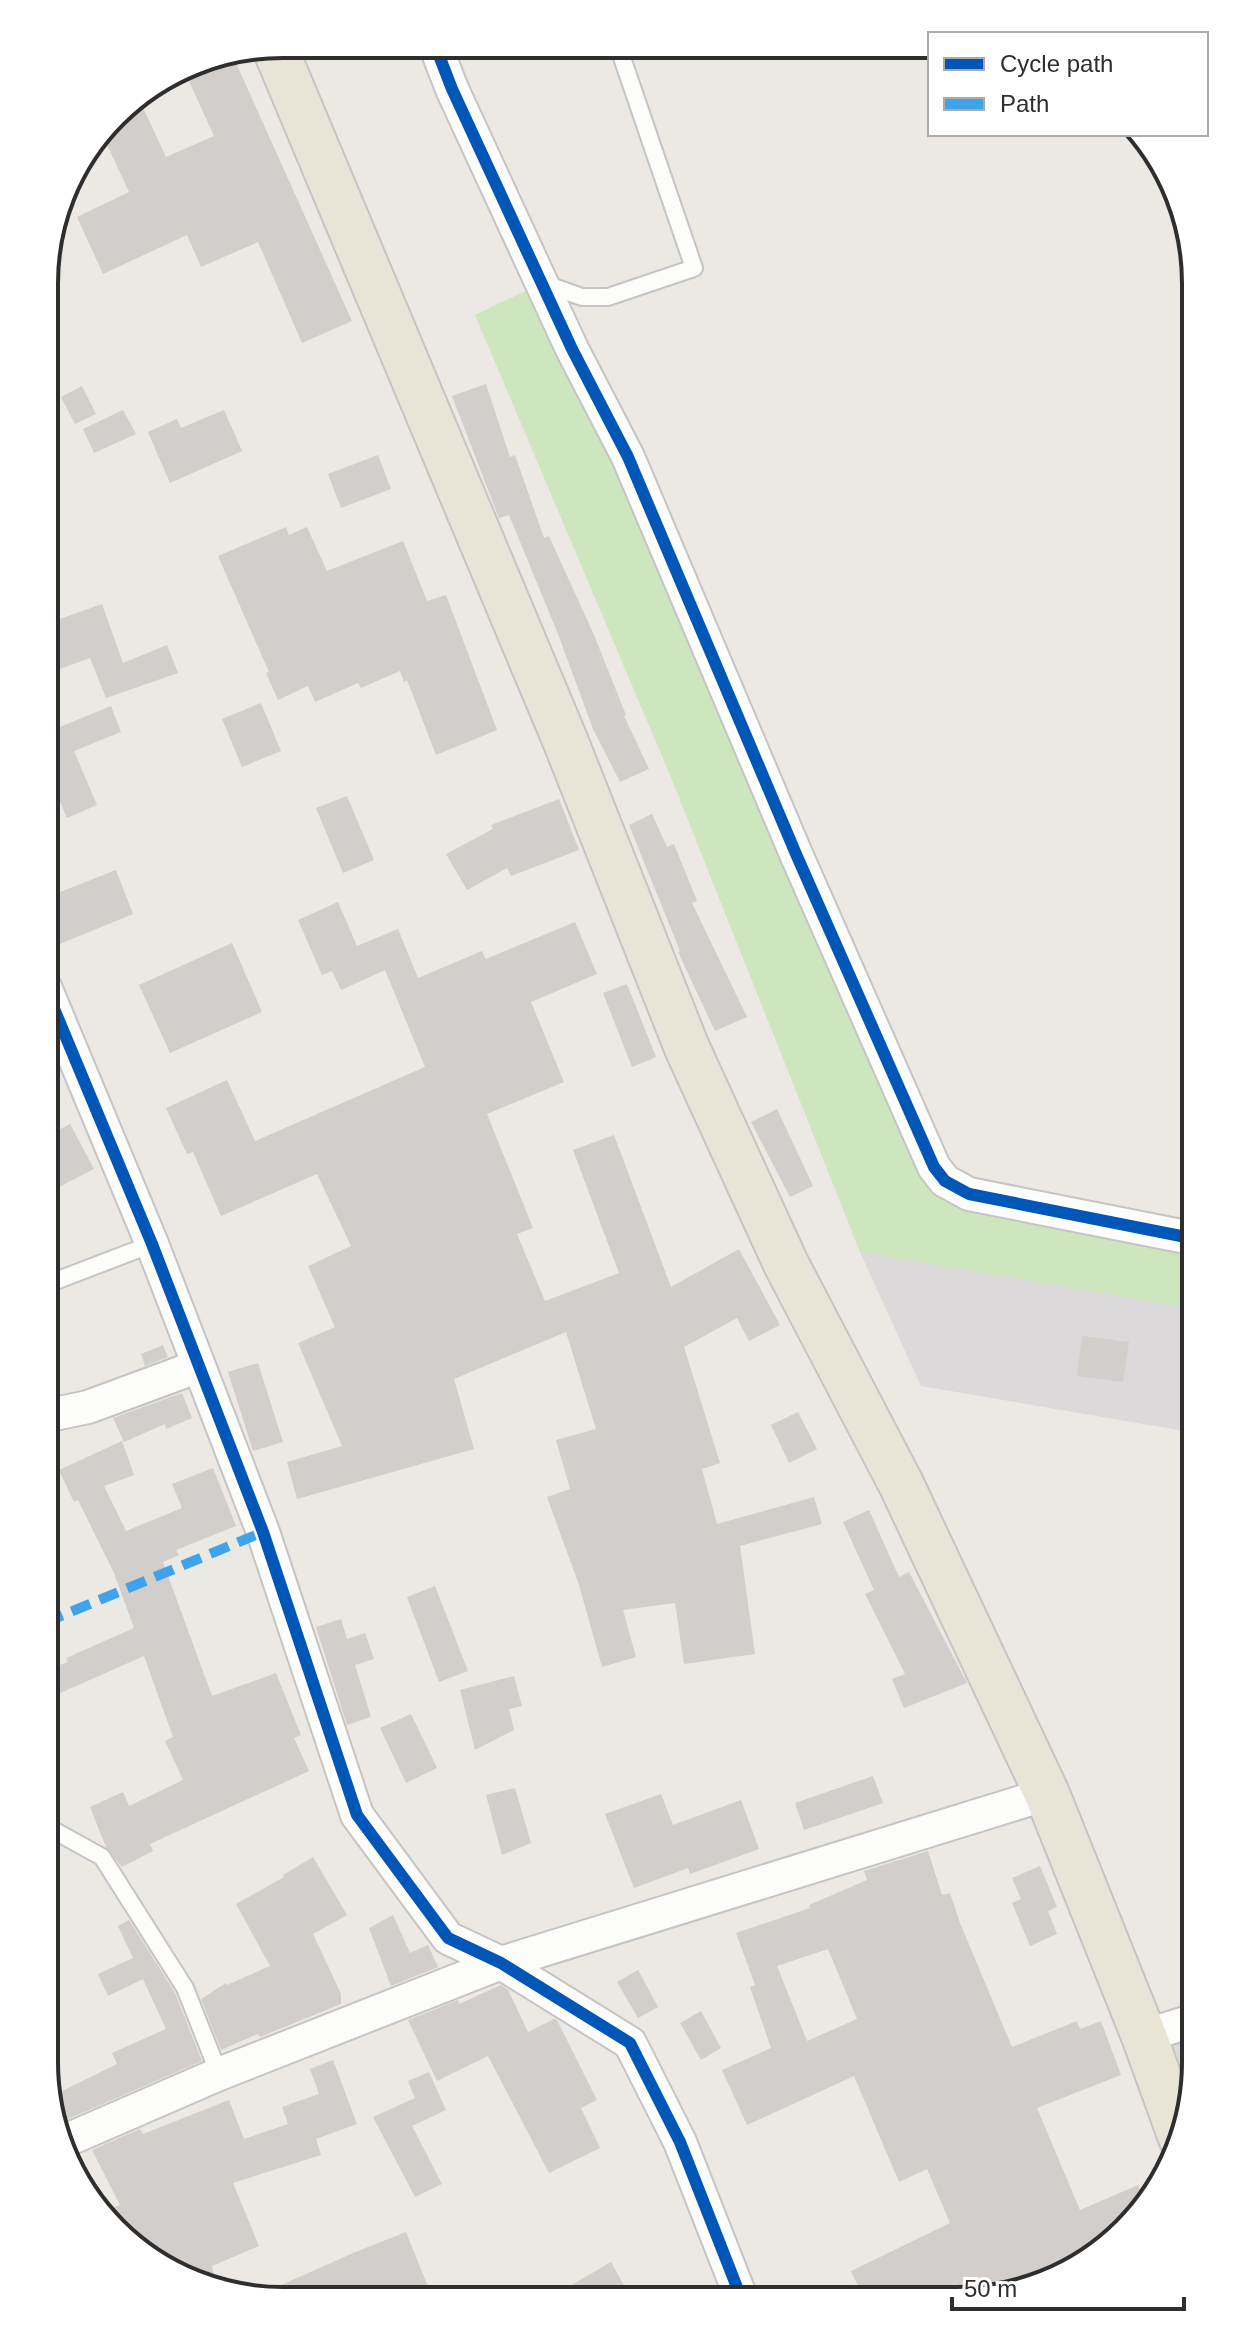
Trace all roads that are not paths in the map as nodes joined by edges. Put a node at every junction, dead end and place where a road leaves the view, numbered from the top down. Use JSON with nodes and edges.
{"nodes":[{"id":1,"x":279,"y":58,"type":"edge"},
{"id":2,"x":440,"y":58,"type":"edge"},
{"id":3,"x":622,"y":58,"type":"edge"},
{"id":4,"x":542,"y":283,"type":"junction"},
{"id":5,"x":58,"y":1018,"type":"edge"},
{"id":6,"x":1182,"y":1236,"type":"edge"},
{"id":7,"x":152,"y":1244,"type":"junction"},
{"id":8,"x":58,"y":1280,"type":"edge"},
{"id":9,"x":199,"y":1366,"type":"junction"},
{"id":10,"x":58,"y":1413,"type":"edge"},
{"id":11,"x":1047,"y":1794,"type":"junction"},
{"id":12,"x":58,"y":1833,"type":"edge"},
{"id":13,"x":501,"y":1963,"type":"junction"},
{"id":14,"x":1182,"y":2024,"type":"edge"},
{"id":15,"x":1144,"y":2036,"type":"junction"},
{"id":16,"x":219,"y":2074,"type":"junction"},
{"id":17,"x":1174,"y":2119,"type":"edge"},
{"id":18,"x":72,"y":2138,"type":"edge"},
{"id":19,"x":737,"y":2287,"type":"edge"}],
"edges":[{"from":1,"to":11,"type":"main road"},
{"from":2,"to":4,"type":"street"},
{"from":3,"to":4,"type":"lane"},
{"from":4,"to":6,"type":"street"},
{"from":5,"to":7,"type":"street"},
{"from":7,"to":8,"type":"lane"},
{"from":7,"to":9,"type":"street"},
{"from":9,"to":10,"type":"street"},
{"from":9,"to":13,"type":"street"},
{"from":11,"to":13,"type":"street"},
{"from":11,"to":15,"type":"main road"},
{"from":12,"to":16,"type":"lane"},
{"from":13,"to":16,"type":"street"},
{"from":13,"to":19,"type":"street"},
{"from":14,"to":15,"type":"street"},
{"from":15,"to":17,"type":"main road"},
{"from":16,"to":18,"type":"street"}]}
